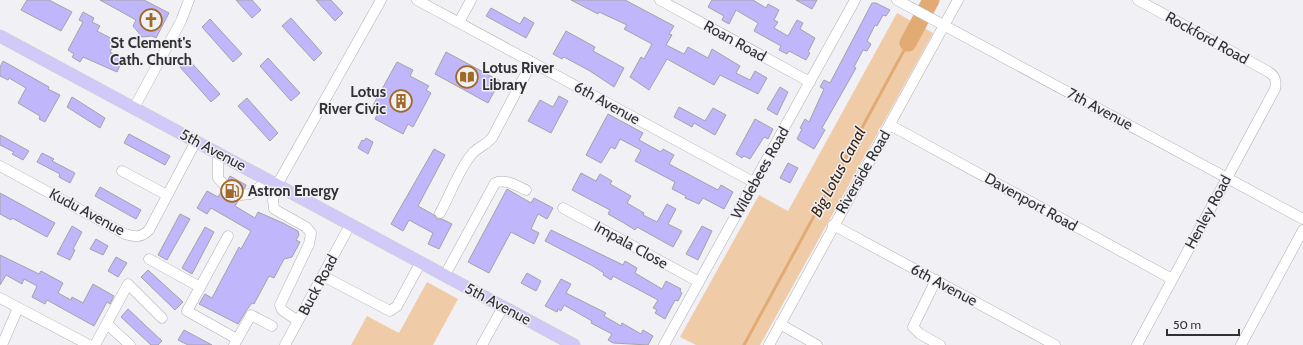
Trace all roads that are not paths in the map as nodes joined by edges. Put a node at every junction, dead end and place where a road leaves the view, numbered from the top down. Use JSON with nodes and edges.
{"nodes":[{"id":1,"x":381,"y":0,"type":"edge"},
{"id":2,"x":417,"y":0,"type":"edge"},
{"id":3,"x":471,"y":0,"type":"edge"},
{"id":4,"x":660,"y":0,"type":"edge"},
{"id":5,"x":855,"y":0,"type":"edge"},
{"id":6,"x":897,"y":0,"type":"edge"},
{"id":7,"x":958,"y":0,"type":"edge"},
{"id":8,"x":1138,"y":0,"type":"edge"},
{"id":9,"x":185,"y":2,"type":"edge"},
{"id":10,"x":459,"y":22,"type":"junction"},
{"id":11,"x":944,"y":25,"type":"junction"},
{"id":12,"x":0,"y":36,"type":"edge"},
{"id":13,"x":532,"y":62,"type":"junction"},
{"id":14,"x":1275,"y":78,"type":"joint"},
{"id":15,"x":810,"y":82,"type":"junction"},
{"id":16,"x":134,"y":108,"type":"junction"},
{"id":17,"x":890,"y":125,"type":"junction"},
{"id":18,"x":196,"y":141,"type":"junction"},
{"id":19,"x":218,"y":153,"type":"junction"},
{"id":20,"x":0,"y":166,"type":"edge"},
{"id":21,"x":122,"y":171,"type":"dead end"},
{"id":22,"x":1227,"y":178,"type":"junction"},
{"id":23,"x":273,"y":183,"type":"junction"},
{"id":24,"x":755,"y":183,"type":"junction"},
{"id":25,"x":224,"y":186,"type":"tunnel mouth"},
{"id":26,"x":526,"y":190,"type":"dead end"},
{"id":27,"x":166,"y":195,"type":"junction"},
{"id":28,"x":241,"y":195,"type":"dead end"},
{"id":29,"x":563,"y":208,"type":"dead end"},
{"id":30,"x":440,"y":213,"type":"dead end"},
{"id":31,"x":1303,"y":218,"type":"edge"},
{"id":32,"x":350,"y":225,"type":"junction"},
{"id":33,"x":833,"y":225,"type":"junction"},
{"id":34,"x":1303,"y":230,"type":"edge"},
{"id":35,"x":228,"y":236,"type":"dead end"},
{"id":36,"x":149,"y":259,"type":"dead end"},
{"id":37,"x":421,"y":262,"type":"junction"},
{"id":38,"x":445,"y":275,"type":"junction"},
{"id":39,"x":323,"y":276,"type":"junction"},
{"id":40,"x":1172,"y":279,"type":"junction"},
{"id":41,"x":936,"y":280,"type":"junction"},
{"id":42,"x":699,"y":282,"type":"junction"},
{"id":43,"x":200,"y":287,"type":"junction"},
{"id":44,"x":0,"y":298,"type":"edge"},
{"id":45,"x":503,"y":307,"type":"junction"},
{"id":46,"x":18,"y":308,"type":"junction"},
{"id":47,"x":162,"y":318,"type":"dead end"},
{"id":48,"x":298,"y":321,"type":"junction"},
{"id":49,"x":107,"y":324,"type":"junction"},
{"id":50,"x":780,"y":324,"type":"junction"},
{"id":51,"x":272,"y":326,"type":"dead end"},
{"id":52,"x":236,"y":342,"type":"edge"},
{"id":53,"x":2,"y":345,"type":"edge"},
{"id":54,"x":89,"y":345,"type":"edge"},
{"id":55,"x":95,"y":345,"type":"edge"},
{"id":56,"x":130,"y":345,"type":"edge"},
{"id":57,"x":285,"y":345,"type":"edge"},
{"id":58,"x":482,"y":345,"type":"edge"},
{"id":59,"x":574,"y":345,"type":"edge"},
{"id":60,"x":664,"y":345,"type":"edge"},
{"id":61,"x":769,"y":345,"type":"edge"},
{"id":62,"x":817,"y":345,"type":"edge"},
{"id":63,"x":940,"y":345,"type":"edge"},
{"id":64,"x":1056,"y":345,"type":"edge"},
{"id":65,"x":1136,"y":345,"type":"edge"},
{"id":66,"x":1241,"y":345,"type":"edge"}],
"edges":[{"from":1,"to":23,"type":"street"},
{"from":2,"to":10,"type":"street","name":"6th Avenue"},
{"from":3,"to":10,"type":"street"},
{"from":4,"to":15,"type":"street","name":"Roan Road"},
{"from":5,"to":15,"type":"street","name":"Wildebees Road"},
{"from":6,"to":11,"type":"street","name":"7th Avenue"},
{"from":7,"to":11,"type":"street","name":"Riverside Road"},
{"from":8,"to":14,"type":"street","name":"Rockford Road"},
{"from":9,"to":16,"type":"street"},
{"from":10,"to":13,"type":"street","name":"6th Avenue"},
{"from":11,"to":17,"type":"street","name":"Riverside Road"},
{"from":11,"to":22,"type":"street","name":"7th Avenue"},
{"from":12,"to":16,"type":"main road","name":"5th Avenue"},
{"from":13,"to":24,"type":"street","name":"6th Avenue"},
{"from":13,"to":30,"type":"street"},
{"from":14,"to":22,"type":"street","name":"Henley Road"},
{"from":15,"to":24,"type":"street","name":"Wildebees Road"},
{"from":16,"to":18,"type":"main road","name":"5th Avenue"},
{"from":17,"to":33,"type":"street","name":"Riverside Road"},
{"from":17,"to":40,"type":"street","name":"Davenport Road"},
{"from":18,"to":19,"type":"main road","name":"5th Avenue"},
{"from":18,"to":27,"type":"street","name":"Kudu Avenue"},
{"from":19,"to":23,"type":"main road","name":"5th Avenue"},
{"from":19,"to":25,"type":"street"},
{"from":20,"to":27,"type":"street","name":"Kudu Avenue"},
{"from":21,"to":27,"type":"street"},
{"from":22,"to":31,"type":"street","name":"7th Avenue"},
{"from":22,"to":40,"type":"street","name":"Henley Road"},
{"from":23,"to":28,"type":"street"},
{"from":23,"to":32,"type":"main road","name":"5th Avenue"},
{"from":23,"to":48,"type":"street"},
{"from":24,"to":42,"type":"street","name":"Wildebees Road"},
{"from":26,"to":38,"type":"street"},
{"from":29,"to":42,"type":"street","name":"Impala Close"},
{"from":32,"to":37,"type":"main road","name":"5th Avenue"},
{"from":32,"to":39,"type":"street","name":"Buck Road"},
{"from":33,"to":41,"type":"street","name":"6th Avenue"},
{"from":33,"to":50,"type":"street","name":"Riverside Road"},
{"from":34,"to":66,"type":"street"},
{"from":35,"to":43,"type":"street"},
{"from":36,"to":43,"type":"street"},
{"from":37,"to":38,"type":"main road","name":"5th Avenue"},
{"from":37,"to":39,"type":"street"},
{"from":38,"to":45,"type":"main road","name":"5th Avenue"},
{"from":39,"to":48,"type":"street","name":"Buck Road"},
{"from":40,"to":65,"type":"street","name":"Henley Road"},
{"from":41,"to":63,"type":"street"},
{"from":41,"to":64,"type":"street","name":"6th Avenue"},
{"from":42,"to":60,"type":"street","name":"Wildebees Road"},
{"from":43,"to":52,"type":"street"},
{"from":44,"to":46,"type":"street"},
{"from":45,"to":58,"type":"street"},
{"from":45,"to":59,"type":"main road","name":"5th Avenue"},
{"from":46,"to":53,"type":"street"},
{"from":46,"to":54,"type":"street"},
{"from":47,"to":49,"type":"street"},
{"from":48,"to":57,"type":"street","name":"Buck Road"},
{"from":49,"to":55,"type":"street"},
{"from":49,"to":56,"type":"street"},
{"from":50,"to":61,"type":"street","name":"Riverside Road"},
{"from":50,"to":62,"type":"street"},
{"from":51,"to":52,"type":"street"}]}
